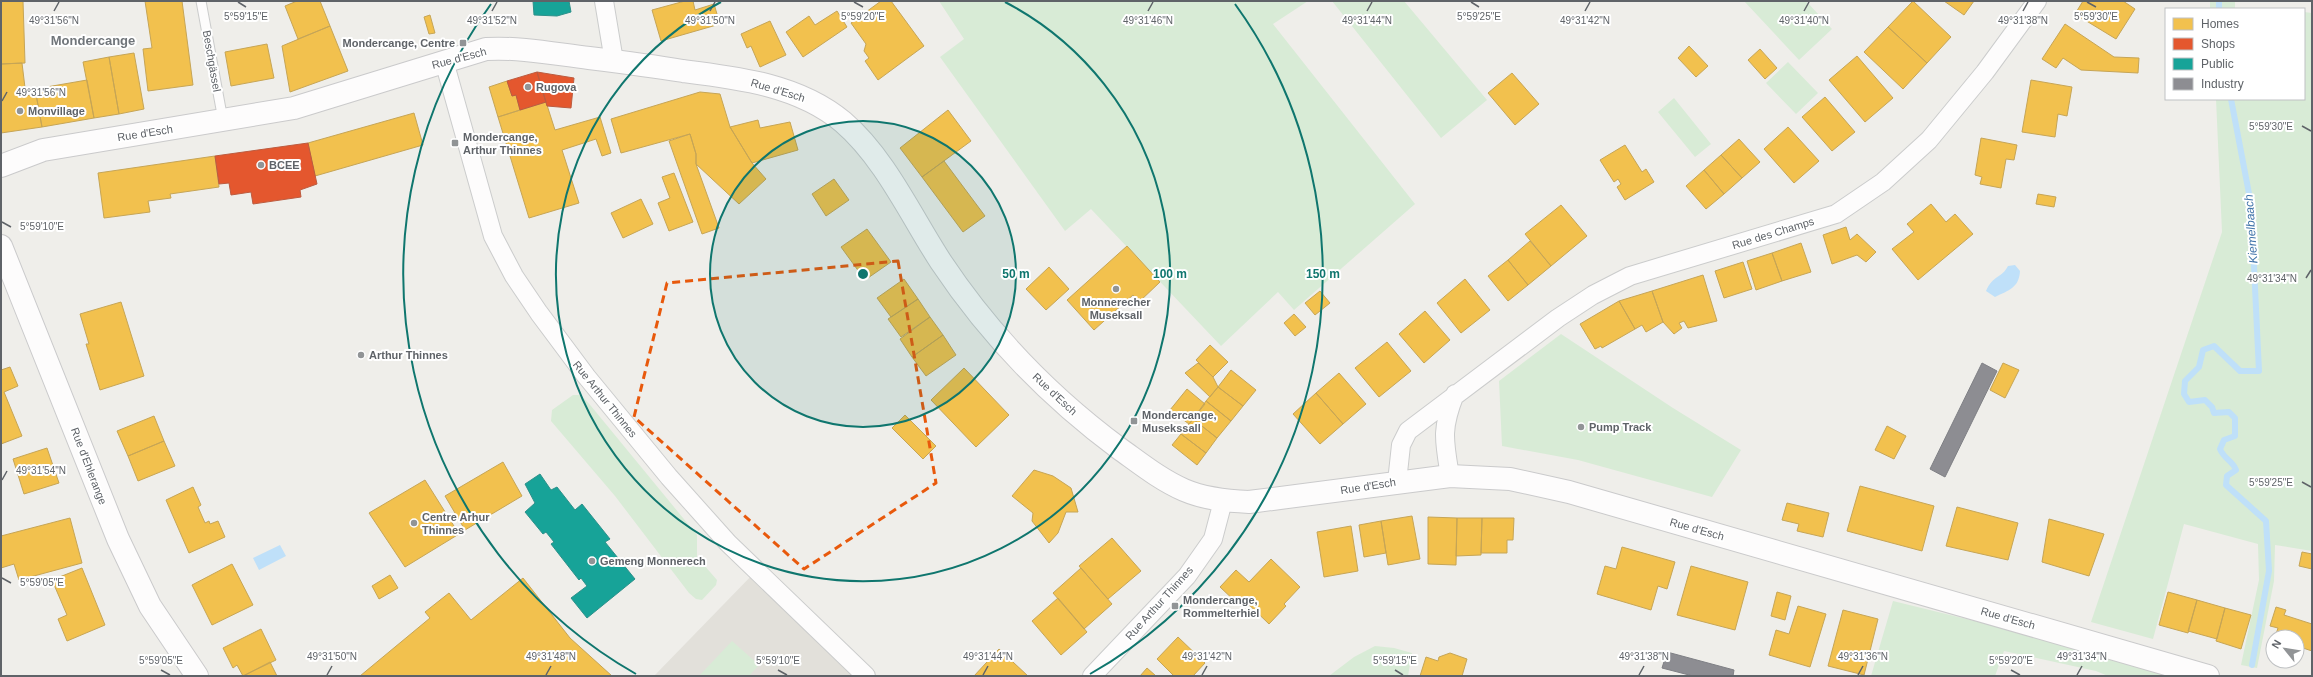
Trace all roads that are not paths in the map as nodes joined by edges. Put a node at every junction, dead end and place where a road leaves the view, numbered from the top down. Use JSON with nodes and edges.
{"nodes":[{"id":1,"x":201,"y":1,"type":"edge"},
{"id":2,"x":604,"y":1,"type":"edge"},
{"id":3,"x":2037,"y":1,"type":"edge"},
{"id":4,"x":444,"y":61,"type":"junction"},
{"id":5,"x":614,"y":61,"type":"junction"},
{"id":6,"x":223,"y":121,"type":"junction"},
{"id":7,"x":1,"y":166,"type":"edge"},
{"id":8,"x":1,"y":246,"type":"edge"},
{"id":9,"x":1456,"y":394,"type":"junction"},
{"id":10,"x":1450,"y":476,"type":"junction"},
{"id":11,"x":1397,"y":482,"type":"junction"},
{"id":12,"x":1223,"y":501,"type":"junction"},
{"id":13,"x":197,"y":676,"type":"edge"},
{"id":14,"x":866,"y":676,"type":"edge"},
{"id":15,"x":1092,"y":676,"type":"edge"},
{"id":16,"x":2208,"y":676,"type":"edge"}],
"edges":[{"from":1,"to":6,"type":"lane","name":"Beschgässel"},
{"from":2,"to":5,"type":"street"},
{"from":3,"to":9,"type":"street","name":"Rue des Champs"},
{"from":4,"to":5,"type":"main road","name":"Rue d'Esch"},
{"from":4,"to":6,"type":"main road","name":"Rue d'Esch"},
{"from":4,"to":14,"type":"street","name":"Rue Arthur Thinnes"},
{"from":5,"to":12,"type":"main road","name":"Rue d'Esch"},
{"from":6,"to":7,"type":"main road","name":"Rue d'Esch"},
{"from":8,"to":13,"type":"main road","name":"Rue d'Ehlerange"},
{"from":9,"to":10,"type":"street","name":"Rue des Champs"},
{"from":9,"to":11,"type":"street","name":"Rue des Champs"},
{"from":10,"to":11,"type":"main road","name":"Rue d'Esch"},
{"from":10,"to":16,"type":"main road","name":"Rue d'Esch"},
{"from":11,"to":12,"type":"main road","name":"Rue d'Esch"},
{"from":12,"to":15,"type":"street","name":"Rue Arthur Thinnes"}]}
